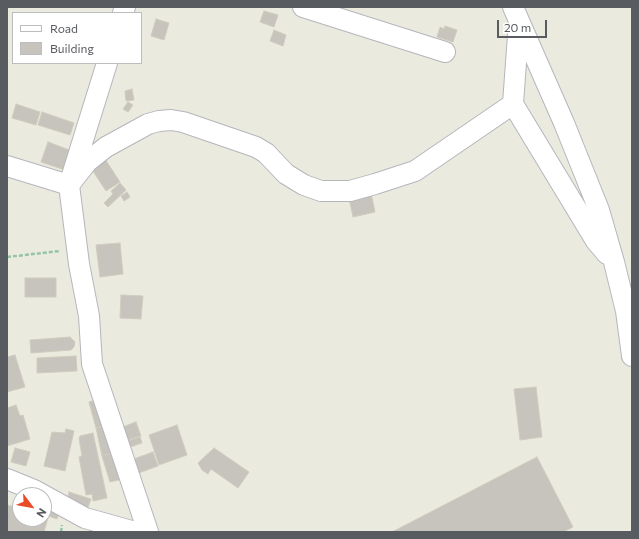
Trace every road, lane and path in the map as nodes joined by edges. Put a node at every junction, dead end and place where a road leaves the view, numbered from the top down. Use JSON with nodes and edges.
{"nodes":[{"id":1,"x":303,"y":7,"type":"edge"},
{"id":2,"x":516,"y":14,"type":"edge"},
{"id":3,"x":445,"y":52,"type":"dead end"},
{"id":4,"x":107,"y":64,"type":"edge"},
{"id":5,"x":513,"y":104,"type":"junction"},
{"id":6,"x":7,"y":166,"type":"edge"},
{"id":7,"x":69,"y":185,"type":"junction"},
{"id":8,"x":77,"y":249,"type":"junction"},
{"id":9,"x":7,"y":257,"type":"edge"},
{"id":10,"x":614,"y":262,"type":"junction"},
{"id":11,"x":632,"y":356,"type":"edge"},
{"id":12,"x":7,"y":479,"type":"edge"},
{"id":13,"x":135,"y":532,"type":"edge"},
{"id":14,"x":148,"y":532,"type":"edge"}],
"edges":[{"from":1,"to":3,"type":"street"},
{"from":2,"to":5,"type":"street"},
{"from":2,"to":10,"type":"street"},
{"from":4,"to":7,"type":"street"},
{"from":5,"to":7,"type":"street"},
{"from":5,"to":10,"type":"street"},
{"from":6,"to":7,"type":"street"},
{"from":7,"to":8,"type":"street"},
{"from":8,"to":9,"type":"path"},
{"from":8,"to":14,"type":"street"},
{"from":10,"to":11,"type":"street"},
{"from":12,"to":13,"type":"street"}]}
